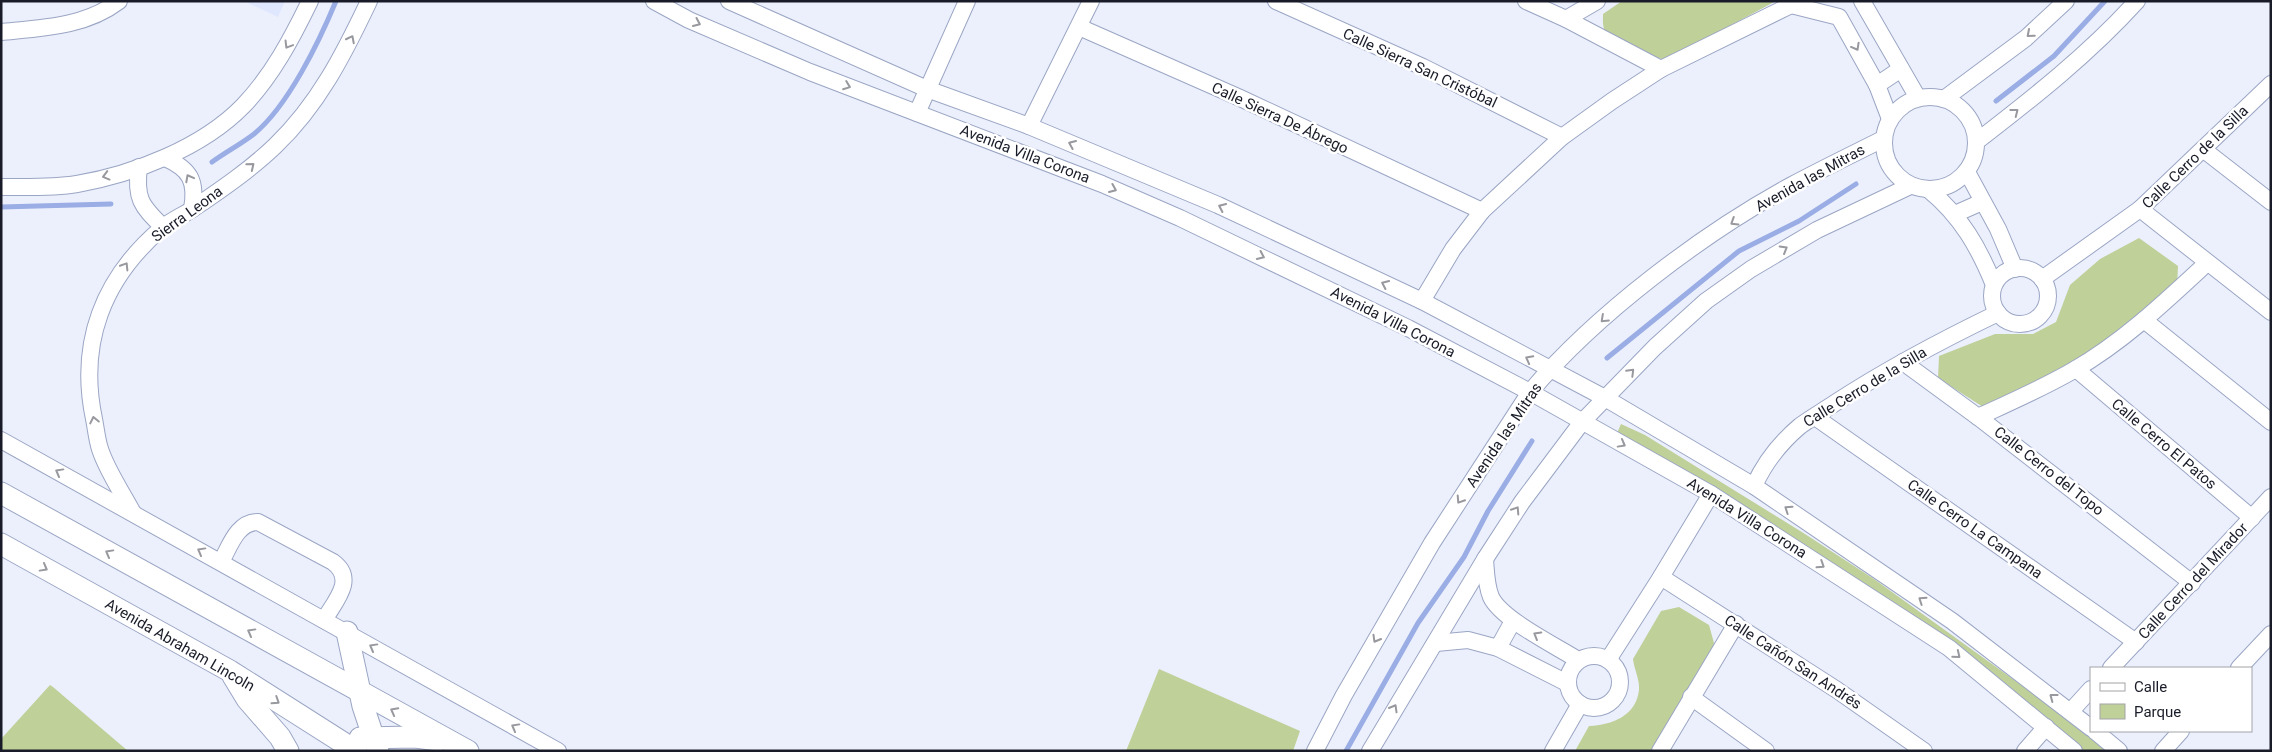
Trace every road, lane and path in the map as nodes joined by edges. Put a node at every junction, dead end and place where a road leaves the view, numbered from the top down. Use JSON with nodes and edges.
{"nodes":[{"id":1,"x":310,"y":1,"type":"edge"},
{"id":2,"x":369,"y":1,"type":"edge"},
{"id":3,"x":654,"y":1,"type":"edge"},
{"id":4,"x":729,"y":1,"type":"edge"},
{"id":5,"x":967,"y":1,"type":"edge"},
{"id":6,"x":1091,"y":1,"type":"edge"},
{"id":7,"x":1276,"y":1,"type":"edge"},
{"id":8,"x":1526,"y":1,"type":"edge"},
{"id":9,"x":1597,"y":1,"type":"edge"},
{"id":10,"x":2066,"y":1,"type":"edge"},
{"id":11,"x":2137,"y":1,"type":"edge"},
{"id":12,"x":1862,"y":2,"type":"edge"},
{"id":13,"x":111,"y":3,"type":"edge"},
{"id":14,"x":1792,"y":3,"type":"edge"},
{"id":15,"x":1839,"y":17,"type":"junction"},
{"id":16,"x":1566,"y":19,"type":"junction"},
{"id":17,"x":1079,"y":26,"type":"junction"},
{"id":18,"x":4,"y":28,"type":"edge"},
{"id":19,"x":1661,"y":69,"type":"junction"},
{"id":20,"x":1901,"y":69,"type":"junction"},
{"id":21,"x":1876,"y":85,"type":"junction"},
{"id":22,"x":2270,"y":87,"type":"edge"},
{"id":23,"x":928,"y":88,"type":"junction"},
{"id":24,"x":1918,"y":98,"type":"junction"},
{"id":25,"x":1944,"y":99,"type":"junction"},
{"id":26,"x":917,"y":113,"type":"junction"},
{"id":27,"x":1890,"y":119,"type":"junction"},
{"id":28,"x":1029,"y":126,"type":"junction"},
{"id":29,"x":1562,"y":137,"type":"junction"},
{"id":30,"x":1883,"y":139,"type":"junction"},
{"id":31,"x":1976,"y":142,"type":"junction"},
{"id":32,"x":2204,"y":150,"type":"junction"},
{"id":33,"x":165,"y":158,"type":"junction"},
{"id":34,"x":139,"y":167,"type":"junction"},
{"id":35,"x":1967,"y":172,"type":"junction"},
{"id":36,"x":1910,"y":186,"type":"junction"},
{"id":37,"x":1,"y":187,"type":"edge"},
{"id":38,"x":1929,"y":190,"type":"junction"},
{"id":39,"x":1982,"y":202,"type":"junction"},
{"id":40,"x":2271,"y":202,"type":"edge"},
{"id":41,"x":192,"y":209,"type":"junction"},
{"id":42,"x":2140,"y":209,"type":"junction"},
{"id":43,"x":1482,"y":211,"type":"junction"},
{"id":44,"x":1955,"y":214,"type":"junction"},
{"id":45,"x":163,"y":227,"type":"junction"},
{"id":46,"x":2007,"y":247,"type":"junction"},
{"id":47,"x":1984,"y":260,"type":"junction"},
{"id":48,"x":2208,"y":263,"type":"junction"},
{"id":49,"x":2015,"y":268,"type":"junction"},
{"id":50,"x":2042,"y":279,"type":"junction"},
{"id":51,"x":1994,"y":285,"type":"junction"},
{"id":52,"x":1422,"y":301,"type":"junction"},
{"id":53,"x":2271,"y":312,"type":"edge"},
{"id":54,"x":1998,"y":313,"type":"junction"},
{"id":55,"x":2144,"y":320,"type":"junction"},
{"id":56,"x":1903,"y":362,"type":"junction"},
{"id":57,"x":2076,"y":369,"type":"junction"},
{"id":58,"x":1549,"y":370,"type":"junction"},
{"id":59,"x":1530,"y":392,"type":"junction"},
{"id":60,"x":1605,"y":398,"type":"junction"},
{"id":61,"x":1815,"y":416,"type":"junction"},
{"id":62,"x":1978,"y":417,"type":"junction"},
{"id":63,"x":1582,"y":422,"type":"junction"},
{"id":64,"x":2271,"y":422,"type":"edge"},
{"id":65,"x":1,"y":440,"type":"edge"},
{"id":66,"x":1754,"y":486,"type":"junction"},
{"id":67,"x":1,"y":492,"type":"edge"},
{"id":68,"x":1711,"y":494,"type":"junction"},
{"id":69,"x":2271,"y":497,"type":"edge"},
{"id":70,"x":133,"y":513,"type":"junction"},
{"id":71,"x":2252,"y":518,"type":"junction"},
{"id":72,"x":1,"y":544,"type":"edge"},
{"id":73,"x":1485,"y":559,"type":"junction"},
{"id":74,"x":221,"y":562,"type":"junction"},
{"id":75,"x":1661,"y":577,"type":"junction"},
{"id":76,"x":2192,"y":583,"type":"junction"},
{"id":77,"x":324,"y":620,"type":"junction"},
{"id":78,"x":1513,"y":621,"type":"junction"},
{"id":79,"x":1736,"y":624,"type":"junction"},
{"id":80,"x":347,"y":632,"type":"junction"},
{"id":81,"x":2271,"y":634,"type":"edge"},
{"id":82,"x":2136,"y":642,"type":"junction"},
{"id":83,"x":1436,"y":643,"type":"junction"},
{"id":84,"x":1498,"y":648,"type":"junction"},
{"id":85,"x":1578,"y":660,"type":"junction"},
{"id":86,"x":1608,"y":660,"type":"junction"},
{"id":87,"x":2112,"y":667,"type":"edge"},
{"id":88,"x":2240,"y":667,"type":"edge"},
{"id":89,"x":230,"y":671,"type":"junction"},
{"id":90,"x":1567,"y":683,"type":"junction"},
{"id":91,"x":2090,"y":691,"type":"edge"},
{"id":92,"x":360,"y":692,"type":"junction"},
{"id":93,"x":1691,"y":697,"type":"junction"},
{"id":94,"x":1580,"y":704,"type":"junction"},
{"id":95,"x":2071,"y":712,"type":"junction"},
{"id":96,"x":2046,"y":727,"type":"junction"},
{"id":97,"x":2090,"y":727,"type":"edge"},
{"id":98,"x":2096,"y":732,"type":"edge"},
{"id":99,"x":2180,"y":732,"type":"edge"},
{"id":100,"x":376,"y":744,"type":"edge"},
{"id":101,"x":460,"y":746,"type":"edge"},
{"id":102,"x":343,"y":748,"type":"edge"},
{"id":103,"x":288,"y":751,"type":"edge"},
{"id":104,"x":558,"y":751,"type":"edge"},
{"id":105,"x":1315,"y":751,"type":"edge"},
{"id":106,"x":1370,"y":751,"type":"edge"},
{"id":107,"x":1553,"y":751,"type":"edge"},
{"id":108,"x":1660,"y":751,"type":"edge"},
{"id":109,"x":1766,"y":751,"type":"edge"},
{"id":110,"x":1924,"y":751,"type":"edge"},
{"id":111,"x":2025,"y":751,"type":"edge"},
{"id":112,"x":2074,"y":751,"type":"edge"},
{"id":113,"x":2119,"y":751,"type":"edge"},
{"id":114,"x":2163,"y":751,"type":"edge"}],
"edges":[{"from":1,"to":33,"type":"street","one_way":true},
{"from":41,"to":2,"type":"street","name":"Sierra Leona","one_way":true},
{"from":3,"to":26,"type":"street","name":"Avenida Villa Corona","one_way":true},
{"from":4,"to":23,"type":"street","name":"Avenida Villa Corona"},
{"from":5,"to":23,"type":"street"},
{"from":6,"to":17,"type":"street"},
{"from":7,"to":29,"type":"street","name":"Calle Sierra San Cristóbal"},
{"from":8,"to":16,"type":"street"},
{"from":9,"to":16,"type":"street"},
{"from":10,"to":25,"type":"street","one_way":true},
{"from":31,"to":11,"type":"street","one_way":true},
{"from":12,"to":15,"type":"street"},
{"from":12,"to":20,"type":"street"},
{"from":13,"to":18,"type":"street"},
{"from":14,"to":15,"type":"street"},
{"from":14,"to":19,"type":"street"},
{"from":15,"to":21,"type":"street","one_way":true},
{"from":16,"to":19,"type":"street"},
{"from":17,"to":28,"type":"street"},
{"from":17,"to":43,"type":"street","name":"Calle Sierra De Ábrego"},
{"from":19,"to":29,"type":"street"},
{"from":20,"to":21,"type":"street"},
{"from":20,"to":24,"type":"street"},
{"from":21,"to":27,"type":"street"},
{"from":22,"to":32,"type":"street","name":"Calle Cerro de la Silla"},
{"from":23,"to":26,"type":"street"},
{"from":23,"to":28,"type":"street","name":"Avenida Villa Corona"},
{"from":24,"to":25,"type":"street"},
{"from":24,"to":27,"type":"street"},
{"from":25,"to":31,"type":"street"},
{"from":26,"to":59,"type":"street","name":"Avenida Villa Corona","one_way":true},
{"from":27,"to":30,"type":"street"},
{"from":52,"to":28,"type":"street","name":"Avenida Villa Corona","one_way":true},
{"from":29,"to":43,"type":"street"},
{"from":30,"to":36,"type":"street"},
{"from":30,"to":58,"type":"street","name":"Avenida las Mitras","one_way":true},
{"from":31,"to":35,"type":"street"},
{"from":32,"to":40,"type":"street"},
{"from":32,"to":42,"type":"street","name":"Calle Cerro de la Silla"},
{"from":33,"to":34,"type":"street"},
{"from":41,"to":33,"type":"street","one_way":true},
{"from":34,"to":37,"type":"street","one_way":true},
{"from":34,"to":45,"type":"street"},
{"from":35,"to":38,"type":"street"},
{"from":35,"to":39,"type":"street"},
{"from":36,"to":38,"type":"street"},
{"from":60,"to":36,"type":"street","one_way":true},
{"from":38,"to":44,"type":"street"},
{"from":39,"to":44,"type":"street"},
{"from":39,"to":46,"type":"street"},
{"from":41,"to":45,"type":"street","name":"Sierra Leona"},
{"from":42,"to":48,"type":"street"},
{"from":42,"to":50,"type":"street","name":"Calle Cerro de la Silla"},
{"from":43,"to":52,"type":"street"},
{"from":44,"to":47,"type":"street"},
{"from":70,"to":45,"type":"street","name":"Sierra Leona","one_way":true},
{"from":46,"to":47,"type":"street"},
{"from":46,"to":49,"type":"street"},
{"from":47,"to":51,"type":"street"},
{"from":48,"to":53,"type":"street"},
{"from":48,"to":55,"type":"street"},
{"from":49,"to":50,"type":"street"},
{"from":49,"to":51,"type":"street"},
{"from":50,"to":54,"type":"street"},
{"from":51,"to":54,"type":"street"},
{"from":58,"to":52,"type":"street","name":"Avenida Villa Corona","one_way":true},
{"from":54,"to":56,"type":"street","name":"Calle Cerro de la Silla"},
{"from":55,"to":57,"type":"street"},
{"from":55,"to":64,"type":"street"},
{"from":56,"to":61,"type":"street","name":"Calle Cerro de la Silla"},
{"from":56,"to":62,"type":"street","name":"Calle Cerro del Topo"},
{"from":57,"to":62,"type":"street"},
{"from":57,"to":71,"type":"street","name":"Calle Cerro El Patos"},
{"from":58,"to":59,"type":"street","name":"Avenida las Mitras"},
{"from":58,"to":60,"type":"street","name":"Avenida Villa Corona"},
{"from":59,"to":63,"type":"street","name":"Avenida Villa Corona"},
{"from":59,"to":105,"type":"street","name":"Avenida las Mitras","one_way":true},
{"from":60,"to":63,"type":"street"},
{"from":60,"to":66,"type":"street","name":"Avenida Villa Corona"},
{"from":61,"to":66,"type":"street","name":"Calle Cerro de la Silla"},
{"from":61,"to":82,"type":"street","name":"Calle Cerro La Campana"},
{"from":62,"to":76,"type":"street","name":"Calle Cerro del Topo"},
{"from":63,"to":68,"type":"street","name":"Avenida Villa Corona","one_way":true},
{"from":73,"to":63,"type":"street","one_way":true},
{"from":70,"to":65,"type":"street","one_way":true},
{"from":95,"to":66,"type":"street","name":"Avenida Villa Corona","one_way":true},
{"from":92,"to":67,"type":"main road","one_way":true},
{"from":68,"to":75,"type":"street"},
{"from":68,"to":96,"type":"street","name":"Avenida Villa Corona","one_way":true},
{"from":69,"to":71,"type":"street","name":"Calle Cerro del Mirador"},
{"from":74,"to":70,"type":"street","one_way":true},
{"from":71,"to":76,"type":"street","name":"Calle Cerro del Mirador"},
{"from":72,"to":89,"type":"main road","name":"Avenida Abraham Lincoln","one_way":true},
{"from":73,"to":78,"type":"street"},
{"from":73,"to":83,"type":"street"},
{"from":74,"to":77,"type":"street"},
{"from":74,"to":77,"type":"street"},
{"from":75,"to":79,"type":"street","name":"Calle Cañón San Andrés"},
{"from":75,"to":86,"type":"street"},
{"from":76,"to":82,"type":"street","name":"Calle Cerro del Mirador"},
{"from":77,"to":80,"type":"street"},
{"from":78,"to":84,"type":"street"},
{"from":85,"to":78,"type":"street","one_way":true},
{"from":79,"to":93,"type":"street"},
{"from":79,"to":110,"type":"street","name":"Calle Cañón San Andrés"},
{"from":80,"to":92,"type":"main road"},
{"from":104,"to":80,"type":"street","one_way":true},
{"from":81,"to":88,"type":"street"},
{"from":82,"to":87,"type":"street","name":"Calle Cerro del Mirador"},
{"from":83,"to":84,"type":"street"},
{"from":106,"to":83,"type":"street","one_way":true},
{"from":84,"to":90,"type":"street"},
{"from":85,"to":86,"type":"street"},
{"from":85,"to":90,"type":"street"},
{"from":86,"to":94,"type":"street"},
{"from":89,"to":102,"type":"main road","name":"Avenida Abraham Lincoln","one_way":true},
{"from":89,"to":103,"type":"main road"},
{"from":90,"to":94,"type":"street"},
{"from":91,"to":95,"type":"street"},
{"from":92,"to":100,"type":"main road"},
{"from":101,"to":92,"type":"main road","one_way":true},
{"from":93,"to":108,"type":"street"},
{"from":93,"to":109,"type":"street"},
{"from":94,"to":107,"type":"street"},
{"from":95,"to":97,"type":"street","name":"Avenida Villa Corona"},
{"from":96,"to":111,"type":"street"},
{"from":96,"to":112,"type":"street","name":"Avenida Villa Corona"},
{"from":98,"to":113,"type":"street"},
{"from":99,"to":114,"type":"street"},
{"from":100,"to":101,"type":"main road"},
{"from":100,"to":102,"type":"main road"}]}
